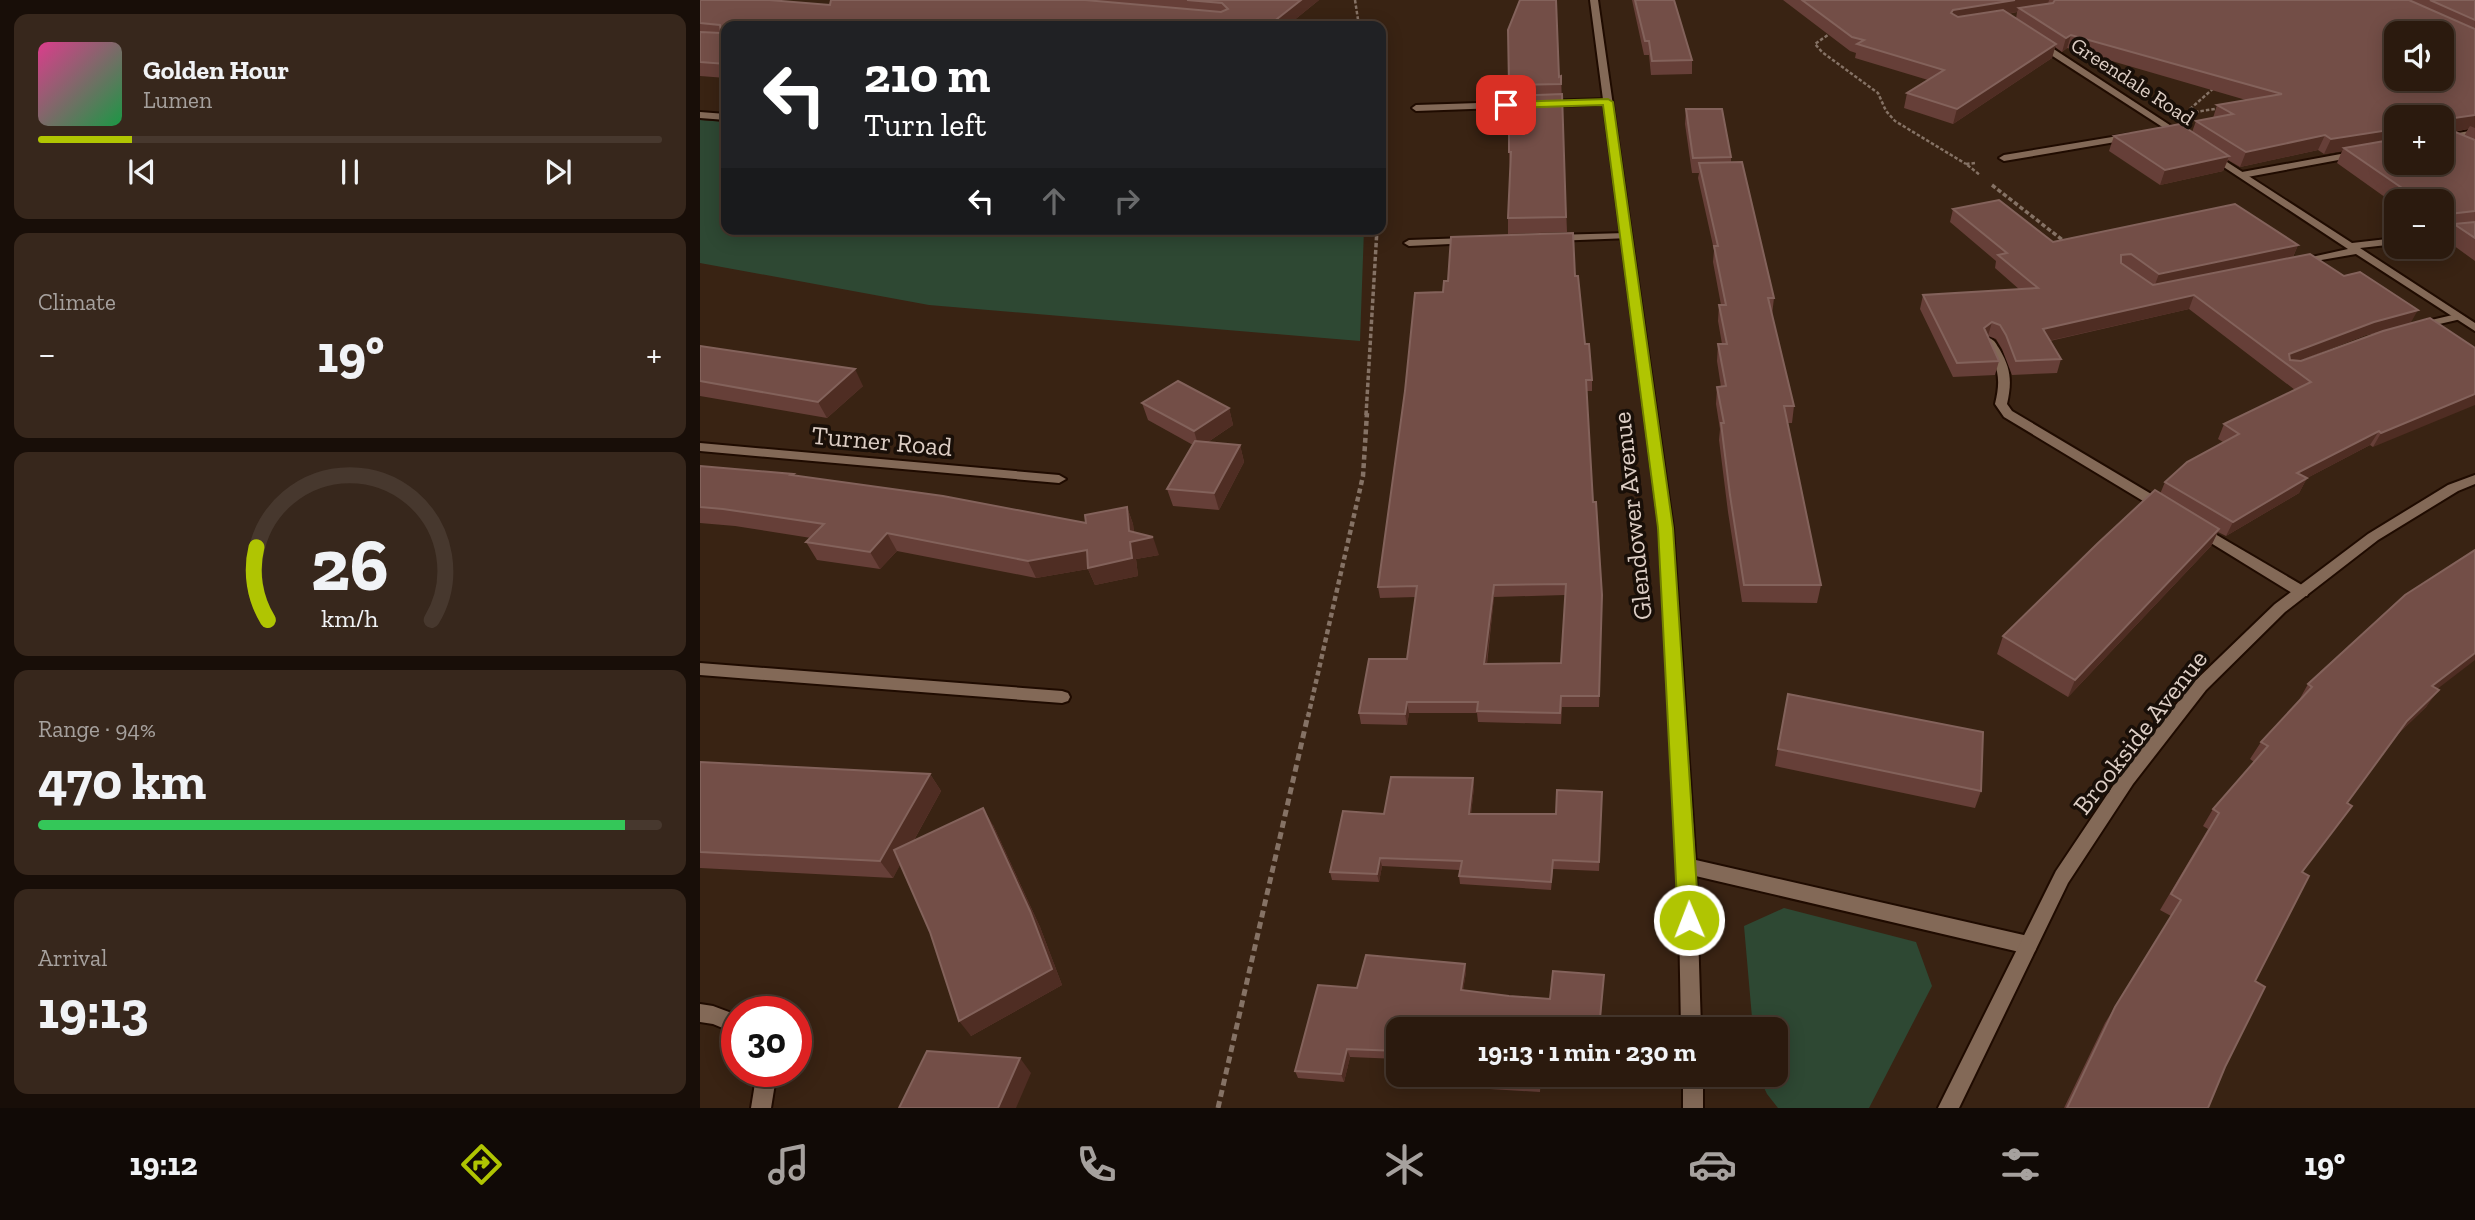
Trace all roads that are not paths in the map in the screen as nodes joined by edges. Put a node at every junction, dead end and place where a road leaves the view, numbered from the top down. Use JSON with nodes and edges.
{"nodes":[{"id":1,"x":1594,"y":0,"type":"edge"},
{"id":2,"x":2035,"y":40,"type":"edge"},
{"id":3,"x":1608,"y":102,"type":"junction"},
{"id":4,"x":1416,"y":107,"type":"dead end"},
{"id":5,"x":700,"y":115,"type":"edge"},
{"id":6,"x":721,"y":117,"type":"edge"},
{"id":7,"x":2173,"y":130,"type":"junction"},
{"id":8,"x":2160,"y":132,"type":"edge"},
{"id":9,"x":2475,"y":133,"type":"edge"},
{"id":10,"x":2147,"y":134,"type":"edge"},
{"id":11,"x":2454,"y":137,"type":"edge"},
{"id":12,"x":2454,"y":144,"type":"edge"},
{"id":13,"x":2465,"y":149,"type":"edge"},
{"id":14,"x":2369,"y":152,"type":"edge"},
{"id":15,"x":2004,"y":158,"type":"road end"},
{"id":16,"x":2242,"y":176,"type":"junction"},
{"id":17,"x":2475,"y":231,"type":"edge"},
{"id":18,"x":2454,"y":233,"type":"edge"},
{"id":19,"x":1626,"y":236,"type":"junction"},
{"id":20,"x":1545,"y":239,"type":"edge"},
{"id":21,"x":1477,"y":241,"type":"edge"},
{"id":22,"x":1409,"y":243,"type":"dead end"},
{"id":23,"x":2384,"y":243,"type":"edge"},
{"id":24,"x":2352,"y":249,"type":"junction"},
{"id":25,"x":2288,"y":265,"type":"edge"},
{"id":26,"x":2458,"y":317,"type":"junction"},
{"id":27,"x":2475,"y":328,"type":"edge"},
{"id":28,"x":2407,"y":329,"type":"edge"},
{"id":29,"x":1989,"y":341,"type":"edge"},
{"id":30,"x":700,"y":447,"type":"edge"},
{"id":31,"x":1059,"y":479,"type":"dead end"},
{"id":32,"x":2475,"y":479,"type":"edge"},
{"id":33,"x":2302,"y":592,"type":"junction"},
{"id":34,"x":700,"y":669,"type":"edge"},
{"id":35,"x":1062,"y":697,"type":"dead end"},
{"id":36,"x":1687,"y":866,"type":"junction"},
{"id":37,"x":2028,"y":945,"type":"junction"},
{"id":38,"x":700,"y":1013,"type":"edge"},
{"id":39,"x":1691,"y":1017,"type":"edge"},
{"id":40,"x":721,"y":1018,"type":"edge"},
{"id":41,"x":764,"y":1087,"type":"edge"},
{"id":42,"x":1693,"y":1087,"type":"edge"},
{"id":43,"x":761,"y":1108,"type":"edge"},
{"id":44,"x":1693,"y":1108,"type":"edge"},
{"id":45,"x":1948,"y":1108,"type":"edge"}],
"edges":[{"from":1,"to":3,"type":"street","name":"Glendower Avenue"},
{"from":2,"to":7,"type":"street","name":"Greendale Road"},
{"from":3,"to":4,"type":"street"},
{"from":3,"to":19,"type":"street","name":"Glendower Avenue"},
{"from":5,"to":6,"type":"street"},
{"from":7,"to":8,"type":"street"},
{"from":7,"to":16,"type":"street","name":"Greendale Road"},
{"from":9,"to":11,"type":"street"},
{"from":10,"to":15,"type":"street"},
{"from":12,"to":13,"type":"street"},
{"from":14,"to":16,"type":"street"},
{"from":16,"to":24,"type":"street","name":"Greendale Road"},
{"from":17,"to":18,"type":"street"},
{"from":19,"to":20,"type":"street"},
{"from":19,"to":36,"type":"street","name":"Glendower Avenue"},
{"from":21,"to":22,"type":"street"},
{"from":23,"to":24,"type":"street"},
{"from":24,"to":25,"type":"street"},
{"from":24,"to":26,"type":"street","name":"Greendale Road"},
{"from":26,"to":27,"type":"street","name":"Greendale Road"},
{"from":26,"to":28,"type":"street"},
{"from":29,"to":33,"type":"street"},
{"from":30,"to":31,"type":"street","name":"Turner Road"},
{"from":32,"to":33,"type":"street","name":"Brookside Avenue"},
{"from":33,"to":37,"type":"street","name":"Brookside Avenue"},
{"from":34,"to":35,"type":"street"},
{"from":36,"to":37,"type":"street"},
{"from":36,"to":39,"type":"street","name":"Glendower Avenue"},
{"from":37,"to":45,"type":"street","name":"Brookside Avenue"},
{"from":38,"to":40,"type":"street"},
{"from":41,"to":43,"type":"street"},
{"from":42,"to":44,"type":"street"}]}
